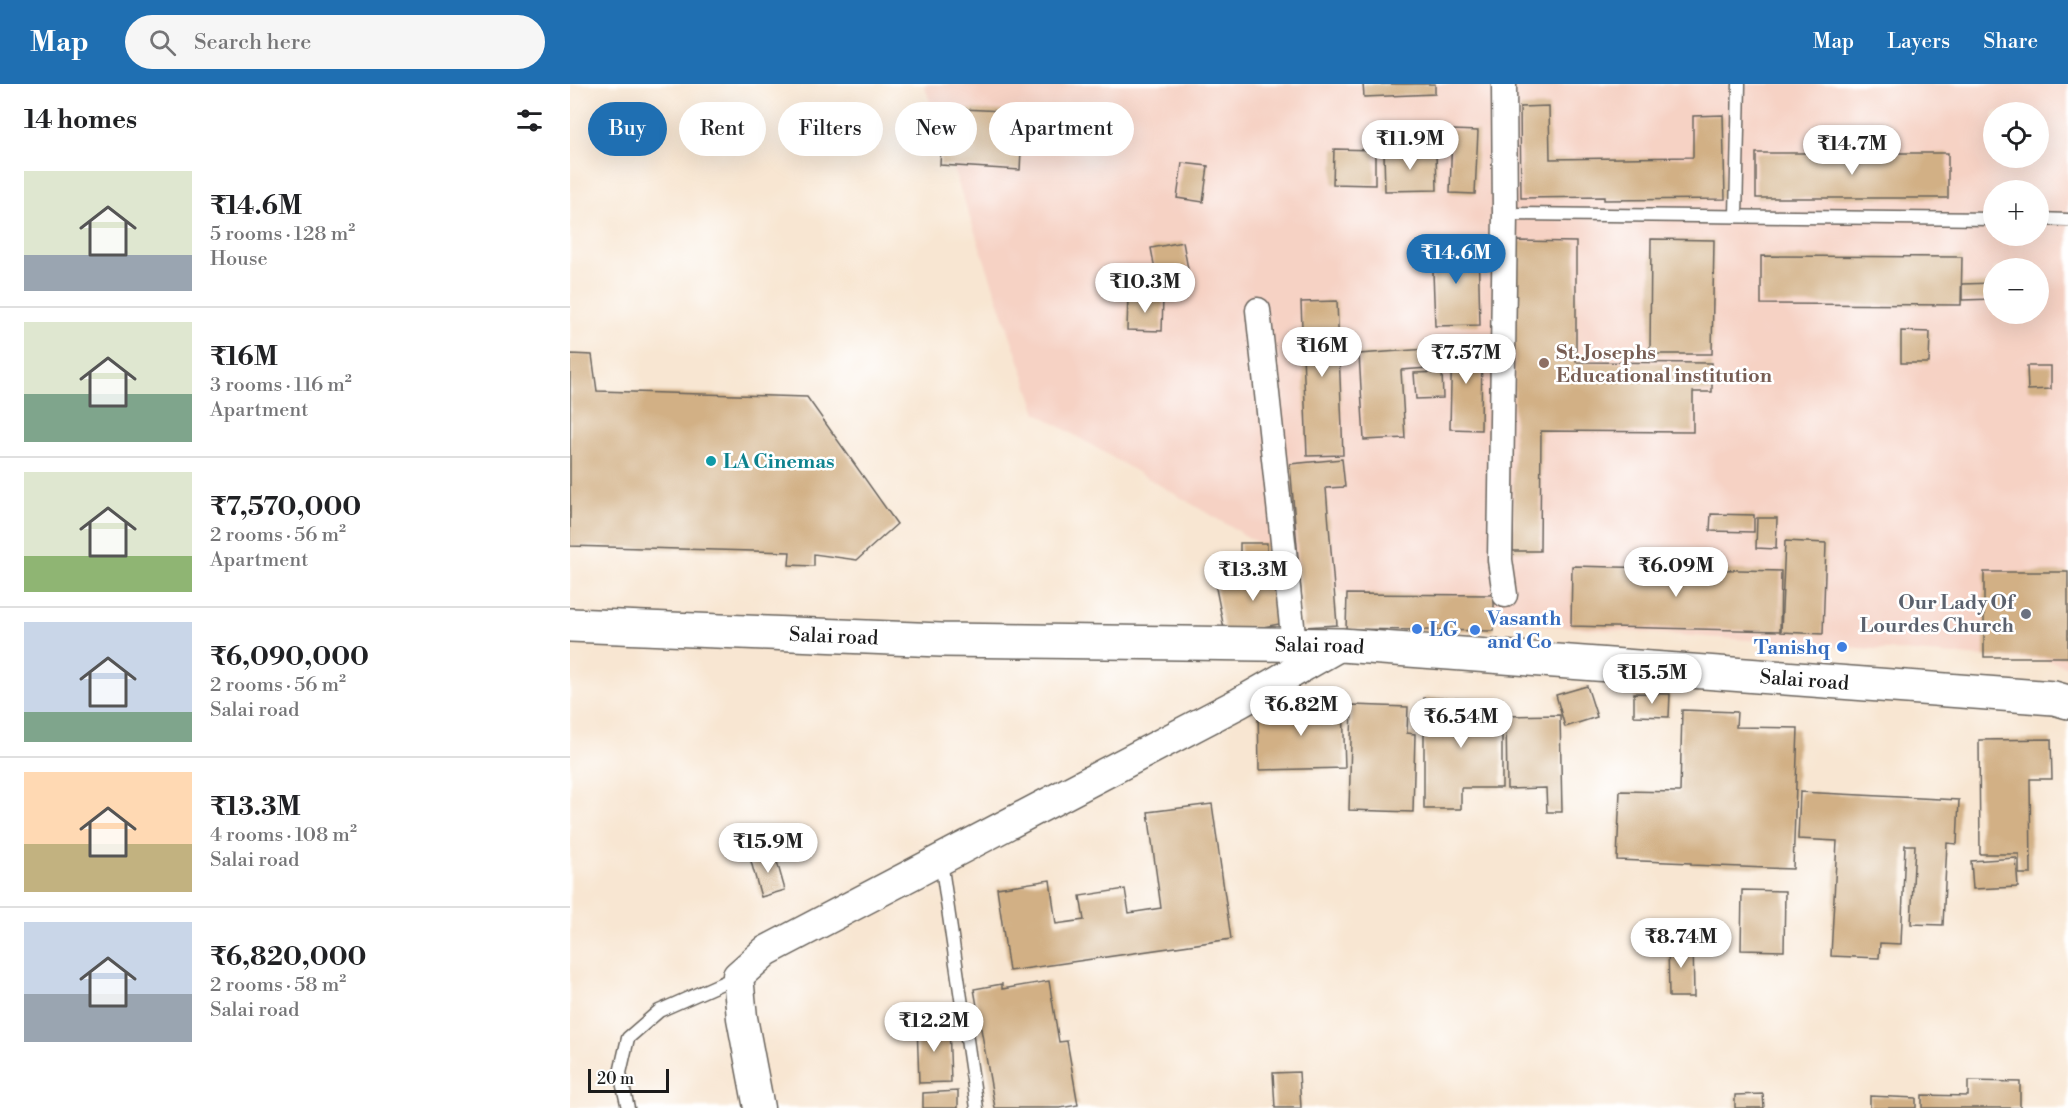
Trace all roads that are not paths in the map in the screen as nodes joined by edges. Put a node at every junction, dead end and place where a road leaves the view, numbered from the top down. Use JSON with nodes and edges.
{"nodes":[{"id":1,"x":1504,"y":84,"type":"edge"},
{"id":2,"x":1739,"y":84,"type":"edge"},
{"id":3,"x":1505,"y":214,"type":"junction"},
{"id":4,"x":1736,"y":216,"type":"junction"},
{"id":5,"x":1983,"y":219,"type":"edge"},
{"id":6,"x":2049,"y":219,"type":"edge"},
{"id":7,"x":2068,"y":220,"type":"edge"},
{"id":8,"x":1258,"y":310,"type":"dead end"},
{"id":9,"x":1505,"y":595,"type":"dead end"},
{"id":10,"x":570,"y":625,"type":"edge"},
{"id":11,"x":1294,"y":644,"type":"junction"},
{"id":12,"x":1341,"y":645,"type":"junction"},
{"id":13,"x":2068,"y":702,"type":"edge"},
{"id":14,"x":941,"y":859,"type":"junction"},
{"id":15,"x":738,"y":976,"type":"junction"},
{"id":16,"x":628,"y":1108,"type":"edge"},
{"id":17,"x":759,"y":1108,"type":"edge"},
{"id":18,"x":976,"y":1108,"type":"edge"}],
"edges":[{"from":1,"to":3,"type":"street"},
{"from":2,"to":4,"type":"lane"},
{"from":3,"to":4,"type":"lane"},
{"from":3,"to":9,"type":"street"},
{"from":4,"to":5,"type":"lane"},
{"from":6,"to":7,"type":"lane"},
{"from":8,"to":11,"type":"street"},
{"from":10,"to":11,"type":"main road","name":"Salai road"},
{"from":11,"to":12,"type":"main road","name":"Salai road"},
{"from":12,"to":13,"type":"main road","name":"Salai road"},
{"from":12,"to":14,"type":"street"},
{"from":14,"to":15,"type":"street"},
{"from":14,"to":18,"type":"lane"},
{"from":15,"to":16,"type":"lane"},
{"from":15,"to":17,"type":"street"}]}
